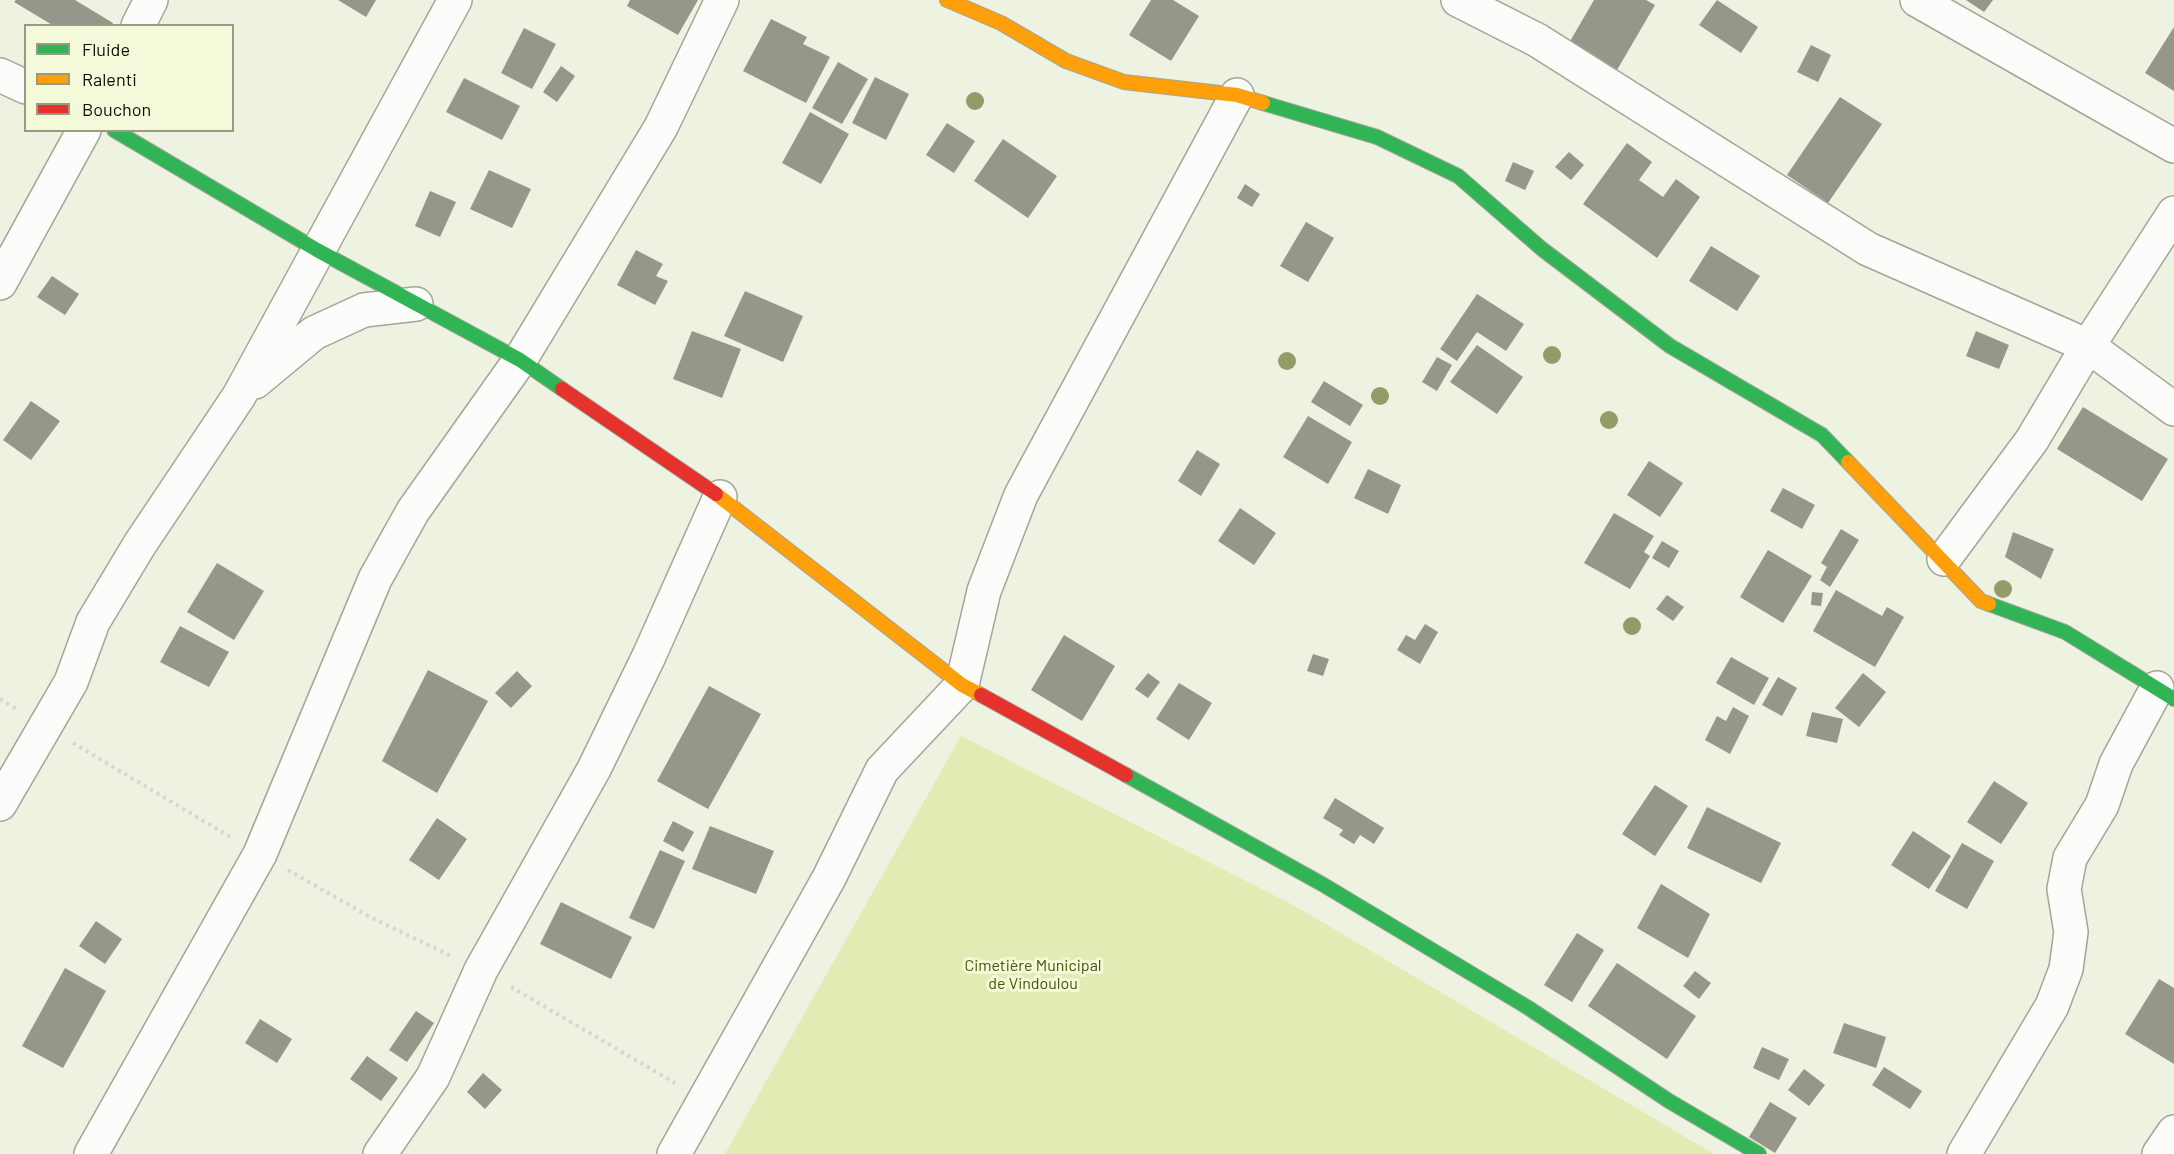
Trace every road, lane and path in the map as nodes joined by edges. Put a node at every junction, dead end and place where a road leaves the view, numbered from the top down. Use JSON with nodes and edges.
{"nodes":[{"id":1,"x":151,"y":0,"type":"edge"},
{"id":2,"x":455,"y":0,"type":"edge"},
{"id":3,"x":722,"y":0,"type":"edge"},
{"id":4,"x":946,"y":0,"type":"edge"},
{"id":5,"x":1458,"y":0,"type":"edge"},
{"id":6,"x":1917,"y":0,"type":"edge"},
{"id":7,"x":139,"y":24,"type":"edge"},
{"id":8,"x":0,"y":75,"type":"edge"},
{"id":9,"x":24,"y":86,"type":"edge"},
{"id":10,"x":1237,"y":94,"type":"junction"},
{"id":11,"x":83,"y":132,"type":"edge"},
{"id":12,"x":118,"y":132,"type":"edge"},
{"id":13,"x":2174,"y":146,"type":"edge"},
{"id":14,"x":2174,"y":213,"type":"edge"},
{"id":15,"x":317,"y":249,"type":"junction"},
{"id":16,"x":0,"y":283,"type":"edge"},
{"id":17,"x":416,"y":304,"type":"junction"},
{"id":18,"x":2088,"y":346,"type":"junction"},
{"id":19,"x":520,"y":360,"type":"junction"},
{"id":20,"x":239,"y":396,"type":"junction"},
{"id":21,"x":2174,"y":409,"type":"edge"},
{"id":22,"x":720,"y":497,"type":"junction"},
{"id":23,"x":1944,"y":560,"type":"junction"},
{"id":24,"x":962,"y":685,"type":"junction"},
{"id":25,"x":2165,"y":693,"type":"edge"},
{"id":26,"x":0,"y":699,"type":"edge"},
{"id":27,"x":46,"y":728,"type":"junction"},
{"id":28,"x":0,"y":804,"type":"edge"},
{"id":29,"x":260,"y":854,"type":"junction"},
{"id":30,"x":481,"y":970,"type":"junction"},
{"id":31,"x":705,"y":1100,"type":"junction"},
{"id":32,"x":2174,"y":1132,"type":"edge"},
{"id":33,"x":91,"y":1154,"type":"edge"},
{"id":34,"x":380,"y":1154,"type":"edge"},
{"id":35,"x":674,"y":1154,"type":"edge"},
{"id":36,"x":1759,"y":1154,"type":"edge"},
{"id":37,"x":1964,"y":1154,"type":"edge"},
{"id":38,"x":2159,"y":1154,"type":"edge"}],
"edges":[{"from":1,"to":7,"type":"street"},
{"from":2,"to":15,"type":"street"},
{"from":3,"to":19,"type":"street"},
{"from":4,"to":10,"type":"street"},
{"from":5,"to":18,"type":"street"},
{"from":6,"to":13,"type":"street"},
{"from":8,"to":9,"type":"street"},
{"from":10,"to":23,"type":"street"},
{"from":10,"to":24,"type":"street"},
{"from":11,"to":16,"type":"street"},
{"from":12,"to":15,"type":"street"},
{"from":14,"to":18,"type":"street"},
{"from":15,"to":17,"type":"street"},
{"from":15,"to":20,"type":"street"},
{"from":17,"to":19,"type":"street"},
{"from":17,"to":20,"type":"street"},
{"from":18,"to":21,"type":"street"},
{"from":18,"to":23,"type":"street"},
{"from":19,"to":22,"type":"street"},
{"from":19,"to":29,"type":"street"},
{"from":20,"to":27,"type":"street"},
{"from":22,"to":24,"type":"street"},
{"from":22,"to":30,"type":"street"},
{"from":23,"to":25,"type":"street"},
{"from":24,"to":31,"type":"street"},
{"from":24,"to":36,"type":"street"},
{"from":25,"to":37,"type":"street"},
{"from":26,"to":27,"type":"path"},
{"from":27,"to":28,"type":"street"},
{"from":27,"to":29,"type":"path"},
{"from":29,"to":30,"type":"path"},
{"from":29,"to":33,"type":"street"},
{"from":30,"to":31,"type":"path"},
{"from":30,"to":34,"type":"street"},
{"from":31,"to":35,"type":"street"},
{"from":32,"to":38,"type":"street"}]}
